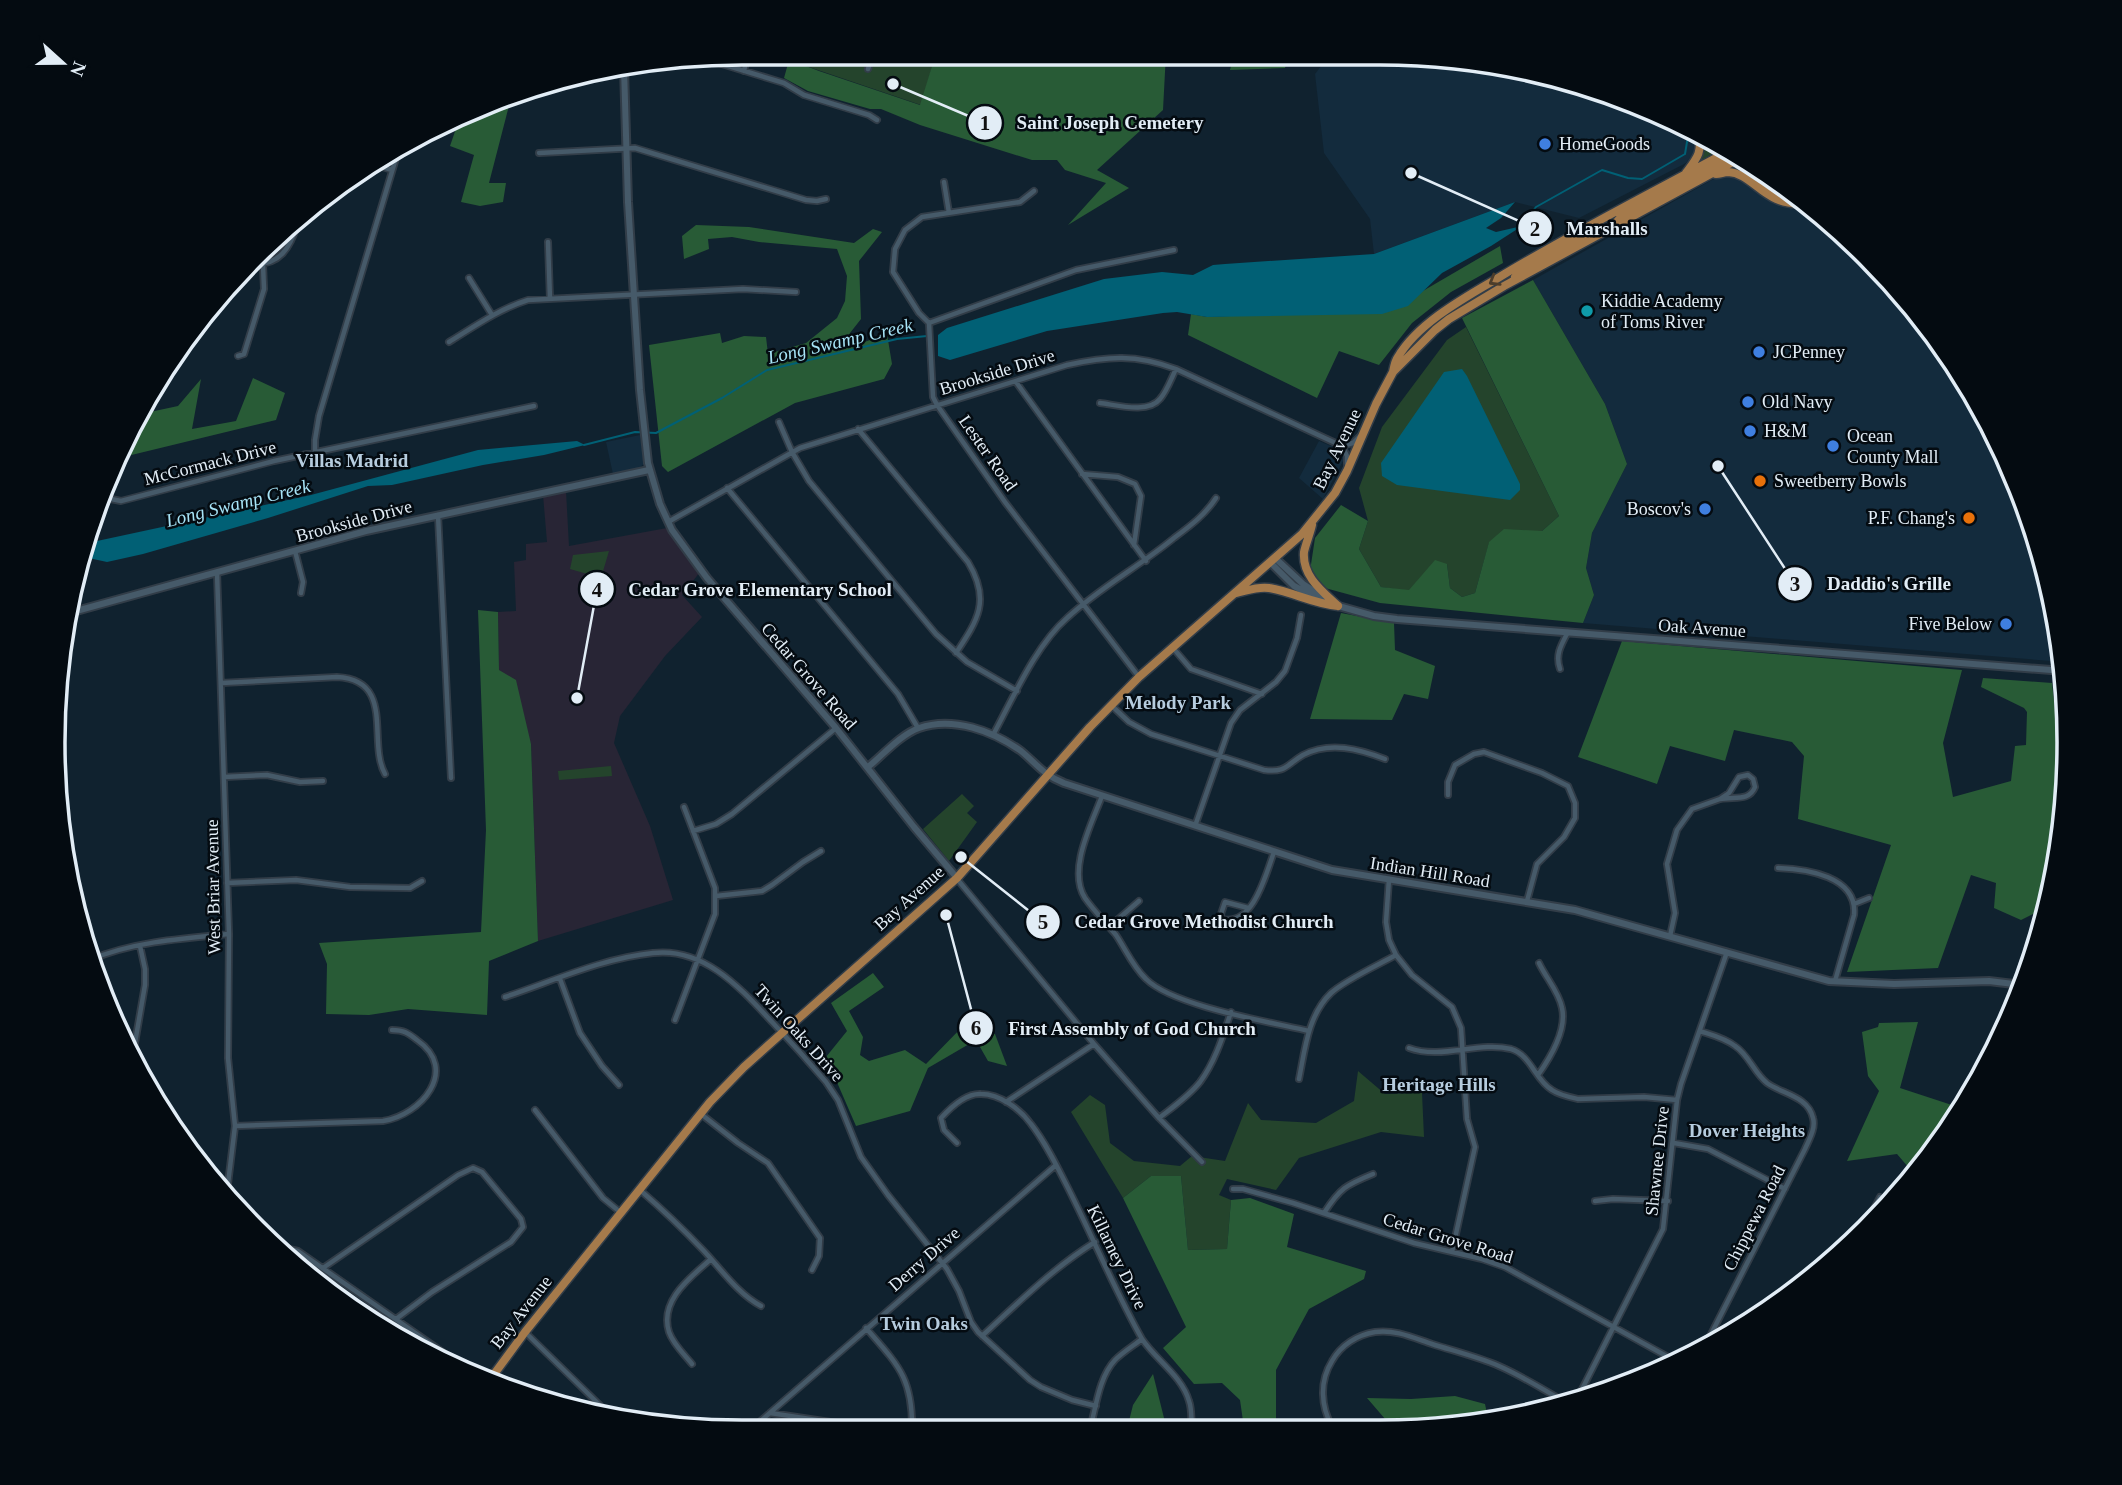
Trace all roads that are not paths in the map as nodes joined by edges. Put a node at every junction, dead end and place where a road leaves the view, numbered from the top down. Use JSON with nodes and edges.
{"nodes":[{"id":1,"x":726,"y":65,"type":"edge"},
{"id":2,"x":745,"y":65,"type":"edge"},
{"id":3,"x":869,"y":65,"type":"edge"},
{"id":4,"x":868,"y":69,"type":"dead end"},
{"id":5,"x":744,"y":71,"type":"junction"},
{"id":6,"x":624,"y":76,"type":"edge"},
{"id":7,"x":877,"y":120,"type":"dead end"},
{"id":8,"x":1700,"y":146,"type":"edge"},
{"id":9,"x":627,"y":148,"type":"junction"},
{"id":10,"x":539,"y":153,"type":"dead end"},
{"id":11,"x":1720,"y":157,"type":"edge"},
{"id":12,"x":1723,"y":159,"type":"edge"},
{"id":13,"x":395,"y":162,"type":"edge"},
{"id":14,"x":1731,"y":164,"type":"edge"},
{"id":15,"x":385,"y":168,"type":"edge"},
{"id":16,"x":392,"y":170,"type":"junction"},
{"id":17,"x":1684,"y":175,"type":"junction"},
{"id":18,"x":1710,"y":175,"type":"junction"},
{"id":19,"x":944,"y":182,"type":"dead end"},
{"id":20,"x":1034,"y":191,"type":"dead end"},
{"id":21,"x":826,"y":199,"type":"dead end"},
{"id":22,"x":1790,"y":203,"type":"edge"},
{"id":23,"x":949,"y":213,"type":"junction"},
{"id":24,"x":1596,"y":223,"type":"junction"},
{"id":25,"x":1614,"y":227,"type":"junction"},
{"id":26,"x":1589,"y":233,"type":"junction"},
{"id":27,"x":292,"y":237,"type":"edge"},
{"id":28,"x":548,"y":242,"type":"dead end"},
{"id":29,"x":1174,"y":250,"type":"dead end"},
{"id":30,"x":263,"y":265,"type":"joint"},
{"id":31,"x":470,"y":278,"type":"dead end"},
{"id":32,"x":796,"y":292,"type":"dead end"},
{"id":33,"x":634,"y":295,"type":"junction"},
{"id":34,"x":550,"y":299,"type":"junction"},
{"id":35,"x":492,"y":315,"type":"junction"},
{"id":36,"x":929,"y":323,"type":"junction"},
{"id":37,"x":449,"y":342,"type":"dead end"},
{"id":38,"x":238,"y":356,"type":"dead end"},
{"id":39,"x":1176,"y":369,"type":"junction"},
{"id":40,"x":1393,"y":372,"type":"junction"},
{"id":41,"x":1016,"y":382,"type":"junction"},
{"id":42,"x":1101,"y":403,"type":"dead end"},
{"id":43,"x":937,"y":405,"type":"junction"},
{"id":44,"x":534,"y":406,"type":"dead end"},
{"id":45,"x":779,"y":422,"type":"dead end"},
{"id":46,"x":858,"y":429,"type":"junction"},
{"id":47,"x":1363,"y":433,"type":"junction"},
{"id":48,"x":1342,"y":446,"type":"junction"},
{"id":49,"x":316,"y":452,"type":"junction"},
{"id":50,"x":792,"y":452,"type":"junction"},
{"id":51,"x":649,"y":470,"type":"junction"},
{"id":52,"x":1347,"y":471,"type":"junction"},
{"id":53,"x":1081,"y":474,"type":"junction"},
{"id":54,"x":727,"y":488,"type":"junction"},
{"id":55,"x":1216,"y":498,"type":"dead end"},
{"id":56,"x":110,"y":499,"type":"edge"},
{"id":57,"x":438,"y":514,"type":"junction"},
{"id":58,"x":668,"y":522,"type":"junction"},
{"id":59,"x":1313,"y":522,"type":"junction"},
{"id":60,"x":1134,"y":546,"type":"junction"},
{"id":61,"x":295,"y":551,"type":"junction"},
{"id":62,"x":1272,"y":560,"type":"junction"},
{"id":63,"x":1146,"y":561,"type":"junction"},
{"id":64,"x":217,"y":572,"type":"junction"},
{"id":65,"x":301,"y":593,"type":"dead end"},
{"id":66,"x":1234,"y":593,"type":"junction"},
{"id":67,"x":1083,"y":604,"type":"junction"},
{"id":68,"x":1338,"y":606,"type":"junction"},
{"id":69,"x":78,"y":611,"type":"edge"},
{"id":70,"x":1301,"y":615,"type":"dead end"},
{"id":71,"x":1569,"y":632,"type":"junction"},
{"id":72,"x":1172,"y":647,"type":"junction"},
{"id":73,"x":956,"y":653,"type":"junction"},
{"id":74,"x":1560,"y":669,"type":"dead end"},
{"id":75,"x":2053,"y":670,"type":"edge"},
{"id":76,"x":1139,"y":677,"type":"junction"},
{"id":77,"x":221,"y":683,"type":"junction"},
{"id":78,"x":1017,"y":691,"type":"junction"},
{"id":79,"x":1262,"y":694,"type":"junction"},
{"id":80,"x":1111,"y":705,"type":"junction"},
{"id":81,"x":836,"y":728,"type":"junction"},
{"id":82,"x":918,"y":729,"type":"junction"},
{"id":83,"x":993,"y":735,"type":"junction"},
{"id":84,"x":1219,"y":756,"type":"junction"},
{"id":85,"x":1385,"y":759,"type":"dead end"},
{"id":86,"x":867,"y":767,"type":"junction"},
{"id":87,"x":385,"y":774,"type":"dead end"},
{"id":88,"x":1048,"y":776,"type":"junction"},
{"id":89,"x":224,"y":777,"type":"junction"},
{"id":90,"x":451,"y":778,"type":"dead end"},
{"id":91,"x":323,"y":781,"type":"dead end"},
{"id":92,"x":1448,"y":795,"type":"dead end"},
{"id":93,"x":1102,"y":796,"type":"junction"},
{"id":94,"x":1720,"y":799,"type":"junction"},
{"id":95,"x":684,"y":807,"type":"dead end"},
{"id":96,"x":1195,"y":826,"type":"junction"},
{"id":97,"x":693,"y":831,"type":"junction"},
{"id":98,"x":821,"y":852,"type":"dead end"},
{"id":99,"x":1274,"y":852,"type":"junction"},
{"id":100,"x":1778,"y":867,"type":"dead end"},
{"id":101,"x":957,"y":878,"type":"junction"},
{"id":102,"x":1389,"y":879,"type":"junction"},
{"id":103,"x":422,"y":881,"type":"dead end"},
{"id":104,"x":227,"y":883,"type":"junction"},
{"id":105,"x":716,"y":896,"type":"junction"},
{"id":106,"x":1869,"y":898,"type":"dead end"},
{"id":107,"x":1139,"y":901,"type":"dead end"},
{"id":108,"x":1527,"y":901,"type":"junction"},
{"id":109,"x":1854,"y":904,"type":"junction"},
{"id":110,"x":1248,"y":908,"type":"junction"},
{"id":111,"x":1109,"y":927,"type":"junction"},
{"id":112,"x":229,"y":934,"type":"junction"},
{"id":113,"x":1670,"y":936,"type":"junction"},
{"id":114,"x":140,"y":946,"type":"junction"},
{"id":115,"x":1727,"y":951,"type":"junction"},
{"id":116,"x":1396,"y":955,"type":"junction"},
{"id":117,"x":100,"y":956,"type":"edge"},
{"id":118,"x":698,"y":960,"type":"junction"},
{"id":119,"x":1539,"y":963,"type":"dead end"},
{"id":120,"x":560,"y":979,"type":"junction"},
{"id":121,"x":1835,"y":982,"type":"junction"},
{"id":122,"x":2012,"y":984,"type":"edge"},
{"id":123,"x":505,"y":998,"type":"dead end"},
{"id":124,"x":1231,"y":1012,"type":"junction"},
{"id":125,"x":675,"y":1020,"type":"dead end"},
{"id":126,"x":392,"y":1030,"type":"dead end"},
{"id":127,"x":1309,"y":1031,"type":"junction"},
{"id":128,"x":1700,"y":1031,"type":"junction"},
{"id":129,"x":782,"y":1033,"type":"junction"},
{"id":130,"x":135,"y":1042,"type":"edge"},
{"id":131,"x":1094,"y":1044,"type":"junction"},
{"id":132,"x":1409,"y":1048,"type":"dead end"},
{"id":133,"x":1462,"y":1051,"type":"junction"},
{"id":134,"x":1538,"y":1075,"type":"junction"},
{"id":135,"x":1299,"y":1079,"type":"dead end"},
{"id":136,"x":620,"y":1085,"type":"dead end"},
{"id":137,"x":1677,"y":1100,"type":"junction"},
{"id":138,"x":1006,"y":1102,"type":"junction"},
{"id":139,"x":535,"y":1110,"type":"dead end"},
{"id":140,"x":701,"y":1113,"type":"junction"},
{"id":141,"x":1159,"y":1118,"type":"junction"},
{"id":142,"x":235,"y":1126,"type":"junction"},
{"id":143,"x":957,"y":1143,"type":"dead end"},
{"id":144,"x":1674,"y":1143,"type":"junction"},
{"id":145,"x":1202,"y":1162,"type":"dead end"},
{"id":146,"x":1056,"y":1165,"type":"junction"},
{"id":147,"x":1373,"y":1174,"type":"dead end"},
{"id":148,"x":228,"y":1183,"type":"edge"},
{"id":149,"x":639,"y":1189,"type":"junction"},
{"id":150,"x":1233,"y":1189,"type":"dead end"},
{"id":151,"x":1785,"y":1189,"type":"junction"},
{"id":152,"x":1880,"y":1197,"type":"dead end"},
{"id":153,"x":1595,"y":1201,"type":"dead end"},
{"id":154,"x":1668,"y":1201,"type":"junction"},
{"id":155,"x":1878,"y":1201,"type":"edge"},
{"id":156,"x":621,"y":1213,"type":"junction"},
{"id":157,"x":1323,"y":1213,"type":"junction"},
{"id":158,"x":1095,"y":1242,"type":"junction"},
{"id":159,"x":292,"y":1249,"type":"edge"},
{"id":160,"x":1452,"y":1252,"type":"junction"},
{"id":161,"x":711,"y":1259,"type":"junction"},
{"id":162,"x":942,"y":1263,"type":"junction"},
{"id":163,"x":323,"y":1268,"type":"junction"},
{"id":164,"x":812,"y":1270,"type":"dead end"},
{"id":165,"x":761,"y":1306,"type":"dead end"},
{"id":166,"x":396,"y":1319,"type":"junction"},
{"id":167,"x":1614,"y":1327,"type":"junction"},
{"id":168,"x":866,"y":1328,"type":"junction"},
{"id":169,"x":525,"y":1332,"type":"junction"},
{"id":170,"x":1712,"y":1332,"type":"edge"},
{"id":171,"x":982,"y":1336,"type":"junction"},
{"id":172,"x":1142,"y":1339,"type":"junction"},
{"id":173,"x":430,"y":1343,"type":"edge"},
{"id":174,"x":1666,"y":1356,"type":"edge"},
{"id":175,"x":692,"y":1364,"type":"dead end"},
{"id":176,"x":495,"y":1373,"type":"edge"},
{"id":177,"x":1582,"y":1389,"type":"edge"},
{"id":178,"x":1556,"y":1397,"type":"edge"},
{"id":179,"x":599,"y":1404,"type":"edge"},
{"id":180,"x":1096,"y":1406,"type":"junction"},
{"id":181,"x":770,"y":1412,"type":"junction"},
{"id":182,"x":761,"y":1420,"type":"edge"},
{"id":183,"x":821,"y":1420,"type":"edge"},
{"id":184,"x":912,"y":1420,"type":"edge"},
{"id":185,"x":1092,"y":1420,"type":"edge"},
{"id":186,"x":1191,"y":1420,"type":"edge"},
{"id":187,"x":1329,"y":1420,"type":"edge"}],
"edges":[{"from":1,"to":5,"type":"street"},
{"from":2,"to":5,"type":"street"},
{"from":3,"to":4,"type":"street"},
{"from":5,"to":7,"type":"street"},
{"from":6,"to":9,"type":"street","name":"Cedar Grove Road"},
{"from":8,"to":17,"type":"main road"},
{"from":9,"to":10,"type":"street"},
{"from":9,"to":21,"type":"street"},
{"from":9,"to":33,"type":"street","name":"Cedar Grove Road"},
{"from":11,"to":17,"type":"main road"},
{"from":12,"to":25,"type":"main road"},
{"from":13,"to":16,"type":"street"},
{"from":14,"to":18,"type":"main road","name":"Bay Avenue"},
{"from":15,"to":16,"type":"street"},
{"from":16,"to":49,"type":"street"},
{"from":17,"to":24,"type":"main road"},
{"from":18,"to":22,"type":"main road"},
{"from":18,"to":25,"type":"main road","name":"Bay Avenue"},
{"from":19,"to":23,"type":"street"},
{"from":20,"to":23,"type":"street"},
{"from":23,"to":36,"type":"street"},
{"from":24,"to":25,"type":"main road"},
{"from":24,"to":26,"type":"main road"},
{"from":25,"to":26,"type":"main road","name":"Bay Avenue"},
{"from":26,"to":40,"type":"main road","name":"Bay Avenue"},
{"from":26,"to":40,"type":"main road","name":"Bay Avenue","one_way":true},
{"from":27,"to":30,"type":"street"},
{"from":28,"to":34,"type":"street"},
{"from":29,"to":36,"type":"street"},
{"from":30,"to":38,"type":"street"},
{"from":31,"to":35,"type":"street"},
{"from":32,"to":33,"type":"street"},
{"from":33,"to":34,"type":"street"},
{"from":33,"to":51,"type":"street","name":"Cedar Grove Road"},
{"from":34,"to":35,"type":"street"},
{"from":35,"to":37,"type":"street"},
{"from":36,"to":43,"type":"street","name":"Lester Road"},
{"from":39,"to":41,"type":"street","name":"Brookside Drive"},
{"from":39,"to":42,"type":"street"},
{"from":39,"to":48,"type":"street","name":"Brookside Drive"},
{"from":40,"to":47,"type":"main road","name":"Bay Avenue"},
{"from":41,"to":43,"type":"street","name":"Brookside Drive"},
{"from":41,"to":53,"type":"street"},
{"from":43,"to":46,"type":"street","name":"Brookside Drive"},
{"from":43,"to":67,"type":"street","name":"Lester Road"},
{"from":44,"to":49,"type":"street","name":"McCormack Drive"},
{"from":45,"to":50,"type":"street"},
{"from":46,"to":50,"type":"street","name":"Brookside Drive"},
{"from":46,"to":73,"type":"street"},
{"from":47,"to":48,"type":"street"},
{"from":47,"to":52,"type":"main road","name":"Bay Avenue"},
{"from":48,"to":52,"type":"street"},
{"from":49,"to":56,"type":"street","name":"McCormack Drive"},
{"from":50,"to":54,"type":"street","name":"Brookside Drive"},
{"from":50,"to":73,"type":"street"},
{"from":51,"to":57,"type":"street","name":"Brookside Drive"},
{"from":51,"to":58,"type":"street","name":"Cedar Grove Road"},
{"from":52,"to":59,"type":"main road","name":"Bay Avenue"},
{"from":53,"to":60,"type":"street"},
{"from":53,"to":60,"type":"street"},
{"from":54,"to":58,"type":"street","name":"Brookside Drive"},
{"from":54,"to":82,"type":"street"},
{"from":55,"to":63,"type":"street"},
{"from":57,"to":61,"type":"street","name":"Brookside Drive"},
{"from":57,"to":90,"type":"street"},
{"from":58,"to":81,"type":"street","name":"Cedar Grove Road"},
{"from":59,"to":62,"type":"main road","name":"Bay Avenue"},
{"from":59,"to":68,"type":"main road"},
{"from":60,"to":63,"type":"street"},
{"from":61,"to":64,"type":"street","name":"Brookside Drive"},
{"from":61,"to":65,"type":"street"},
{"from":62,"to":66,"type":"main road","name":"Bay Avenue"},
{"from":62,"to":68,"type":"street","name":"Oak Avenue"},
{"from":63,"to":67,"type":"street"},
{"from":64,"to":69,"type":"street","name":"Brookside Drive"},
{"from":64,"to":77,"type":"street","name":"West Briar Avenue"},
{"from":66,"to":68,"type":"main road"},
{"from":66,"to":72,"type":"main road","name":"Bay Avenue"},
{"from":67,"to":76,"type":"street","name":"Lester Road"},
{"from":67,"to":78,"type":"street"},
{"from":68,"to":71,"type":"street","name":"Oak Avenue"},
{"from":70,"to":79,"type":"street"},
{"from":71,"to":74,"type":"street"},
{"from":71,"to":75,"type":"street","name":"Oak Avenue"},
{"from":72,"to":76,"type":"main road","name":"Bay Avenue"},
{"from":72,"to":79,"type":"street"},
{"from":73,"to":78,"type":"street"},
{"from":76,"to":80,"type":"main road","name":"Bay Avenue"},
{"from":77,"to":87,"type":"street"},
{"from":77,"to":89,"type":"street","name":"West Briar Avenue"},
{"from":78,"to":83,"type":"street"},
{"from":79,"to":84,"type":"street"},
{"from":80,"to":84,"type":"street"},
{"from":80,"to":88,"type":"main road","name":"Bay Avenue"},
{"from":81,"to":86,"type":"street","name":"Cedar Grove Road"},
{"from":81,"to":97,"type":"street"},
{"from":82,"to":83,"type":"street","name":"Indian Hill Road"},
{"from":82,"to":86,"type":"street","name":"Indian Hill Road"},
{"from":83,"to":88,"type":"street","name":"Indian Hill Road"},
{"from":84,"to":85,"type":"street"},
{"from":84,"to":96,"type":"street"},
{"from":86,"to":101,"type":"street","name":"Cedar Grove Road"},
{"from":88,"to":93,"type":"street","name":"Indian Hill Road"},
{"from":88,"to":101,"type":"main road","name":"Bay Avenue"},
{"from":89,"to":91,"type":"street"},
{"from":89,"to":104,"type":"street","name":"West Briar Avenue"},
{"from":92,"to":108,"type":"street"},
{"from":93,"to":96,"type":"street","name":"Indian Hill Road"},
{"from":93,"to":111,"type":"street"},
{"from":94,"to":94,"type":"street"},
{"from":94,"to":113,"type":"street"},
{"from":95,"to":97,"type":"street"},
{"from":96,"to":99,"type":"street","name":"Indian Hill Road"},
{"from":97,"to":105,"type":"street"},
{"from":98,"to":105,"type":"street"},
{"from":99,"to":102,"type":"street","name":"Indian Hill Road"},
{"from":99,"to":110,"type":"street"},
{"from":100,"to":109,"type":"street"},
{"from":101,"to":129,"type":"main road","name":"Bay Avenue"},
{"from":101,"to":131,"type":"street","name":"Cedar Grove Road"},
{"from":102,"to":108,"type":"street","name":"Indian Hill Road"},
{"from":102,"to":116,"type":"street"},
{"from":103,"to":104,"type":"street"},
{"from":104,"to":112,"type":"street","name":"West Briar Avenue"},
{"from":105,"to":118,"type":"street"},
{"from":106,"to":109,"type":"street"},
{"from":107,"to":111,"type":"street"},
{"from":108,"to":113,"type":"street","name":"Indian Hill Road"},
{"from":109,"to":121,"type":"street"},
{"from":110,"to":110,"type":"street"},
{"from":111,"to":124,"type":"street"},
{"from":112,"to":114,"type":"street"},
{"from":112,"to":142,"type":"street","name":"West Briar Avenue"},
{"from":113,"to":115,"type":"street","name":"Indian Hill Road"},
{"from":114,"to":117,"type":"street"},
{"from":114,"to":130,"type":"street"},
{"from":115,"to":121,"type":"street","name":"Indian Hill Road"},
{"from":115,"to":128,"type":"street","name":"Shawnee Drive"},
{"from":116,"to":127,"type":"street"},
{"from":116,"to":133,"type":"street"},
{"from":118,"to":120,"type":"street","name":"Twin Oaks Drive"},
{"from":118,"to":125,"type":"street"},
{"from":118,"to":129,"type":"street","name":"Twin Oaks Drive"},
{"from":119,"to":134,"type":"street"},
{"from":120,"to":123,"type":"street","name":"Twin Oaks Drive"},
{"from":120,"to":136,"type":"street"},
{"from":121,"to":122,"type":"street","name":"Indian Hill Road"},
{"from":124,"to":127,"type":"street"},
{"from":124,"to":141,"type":"street"},
{"from":126,"to":142,"type":"street"},
{"from":127,"to":135,"type":"street"},
{"from":128,"to":137,"type":"street","name":"Shawnee Drive"},
{"from":128,"to":151,"type":"street","name":"Chippewa Road"},
{"from":129,"to":140,"type":"main road","name":"Bay Avenue"},
{"from":129,"to":162,"type":"street","name":"Twin Oaks Drive"},
{"from":131,"to":138,"type":"street"},
{"from":131,"to":141,"type":"street","name":"Cedar Grove Road"},
{"from":132,"to":133,"type":"street"},
{"from":133,"to":134,"type":"street"},
{"from":133,"to":160,"type":"street"},
{"from":134,"to":137,"type":"street"},
{"from":137,"to":144,"type":"street","name":"Shawnee Drive"},
{"from":138,"to":143,"type":"street"},
{"from":138,"to":146,"type":"street","name":"Killarney Drive"},
{"from":139,"to":156,"type":"street"},
{"from":140,"to":149,"type":"main road","name":"Bay Avenue"},
{"from":140,"to":164,"type":"street"},
{"from":141,"to":145,"type":"street","name":"Cedar Grove Road"},
{"from":142,"to":148,"type":"street","name":"West Briar Avenue"},
{"from":144,"to":151,"type":"street"},
{"from":144,"to":154,"type":"street","name":"Shawnee Drive"},
{"from":146,"to":158,"type":"street","name":"Killarney Drive"},
{"from":146,"to":162,"type":"street","name":"Derry Drive"},
{"from":147,"to":157,"type":"street"},
{"from":149,"to":156,"type":"main road","name":"Bay Avenue"},
{"from":149,"to":161,"type":"street"},
{"from":150,"to":157,"type":"street","name":"Cedar Grove Road"},
{"from":151,"to":170,"type":"street","name":"Chippewa Road"},
{"from":152,"to":155,"type":"street"},
{"from":153,"to":154,"type":"street"},
{"from":154,"to":167,"type":"street","name":"Shawnee Drive"},
{"from":156,"to":169,"type":"main road","name":"Bay Avenue"},
{"from":157,"to":160,"type":"street","name":"Cedar Grove Road"},
{"from":158,"to":171,"type":"street"},
{"from":158,"to":172,"type":"street","name":"Killarney Drive"},
{"from":159,"to":163,"type":"street"},
{"from":160,"to":167,"type":"street","name":"Cedar Grove Road"},
{"from":161,"to":165,"type":"street"},
{"from":161,"to":175,"type":"street"},
{"from":162,"to":168,"type":"street","name":"Derry Drive"},
{"from":162,"to":171,"type":"street","name":"Twin Oaks Drive"},
{"from":163,"to":166,"type":"street"},
{"from":163,"to":166,"type":"street"},
{"from":166,"to":173,"type":"street"},
{"from":167,"to":174,"type":"street","name":"Cedar Grove Road"},
{"from":167,"to":177,"type":"street","name":"Shawnee Drive"},
{"from":168,"to":181,"type":"street","name":"Derry Drive"},
{"from":168,"to":184,"type":"street"},
{"from":169,"to":176,"type":"main road","name":"Bay Avenue"},
{"from":169,"to":179,"type":"street"},
{"from":171,"to":180,"type":"street","name":"Twin Oaks Drive"},
{"from":172,"to":180,"type":"street"},
{"from":172,"to":186,"type":"street","name":"Killarney Drive"},
{"from":178,"to":187,"type":"street"},
{"from":180,"to":185,"type":"street"},
{"from":181,"to":182,"type":"street","name":"Derry Drive"},
{"from":181,"to":183,"type":"street"}]}
